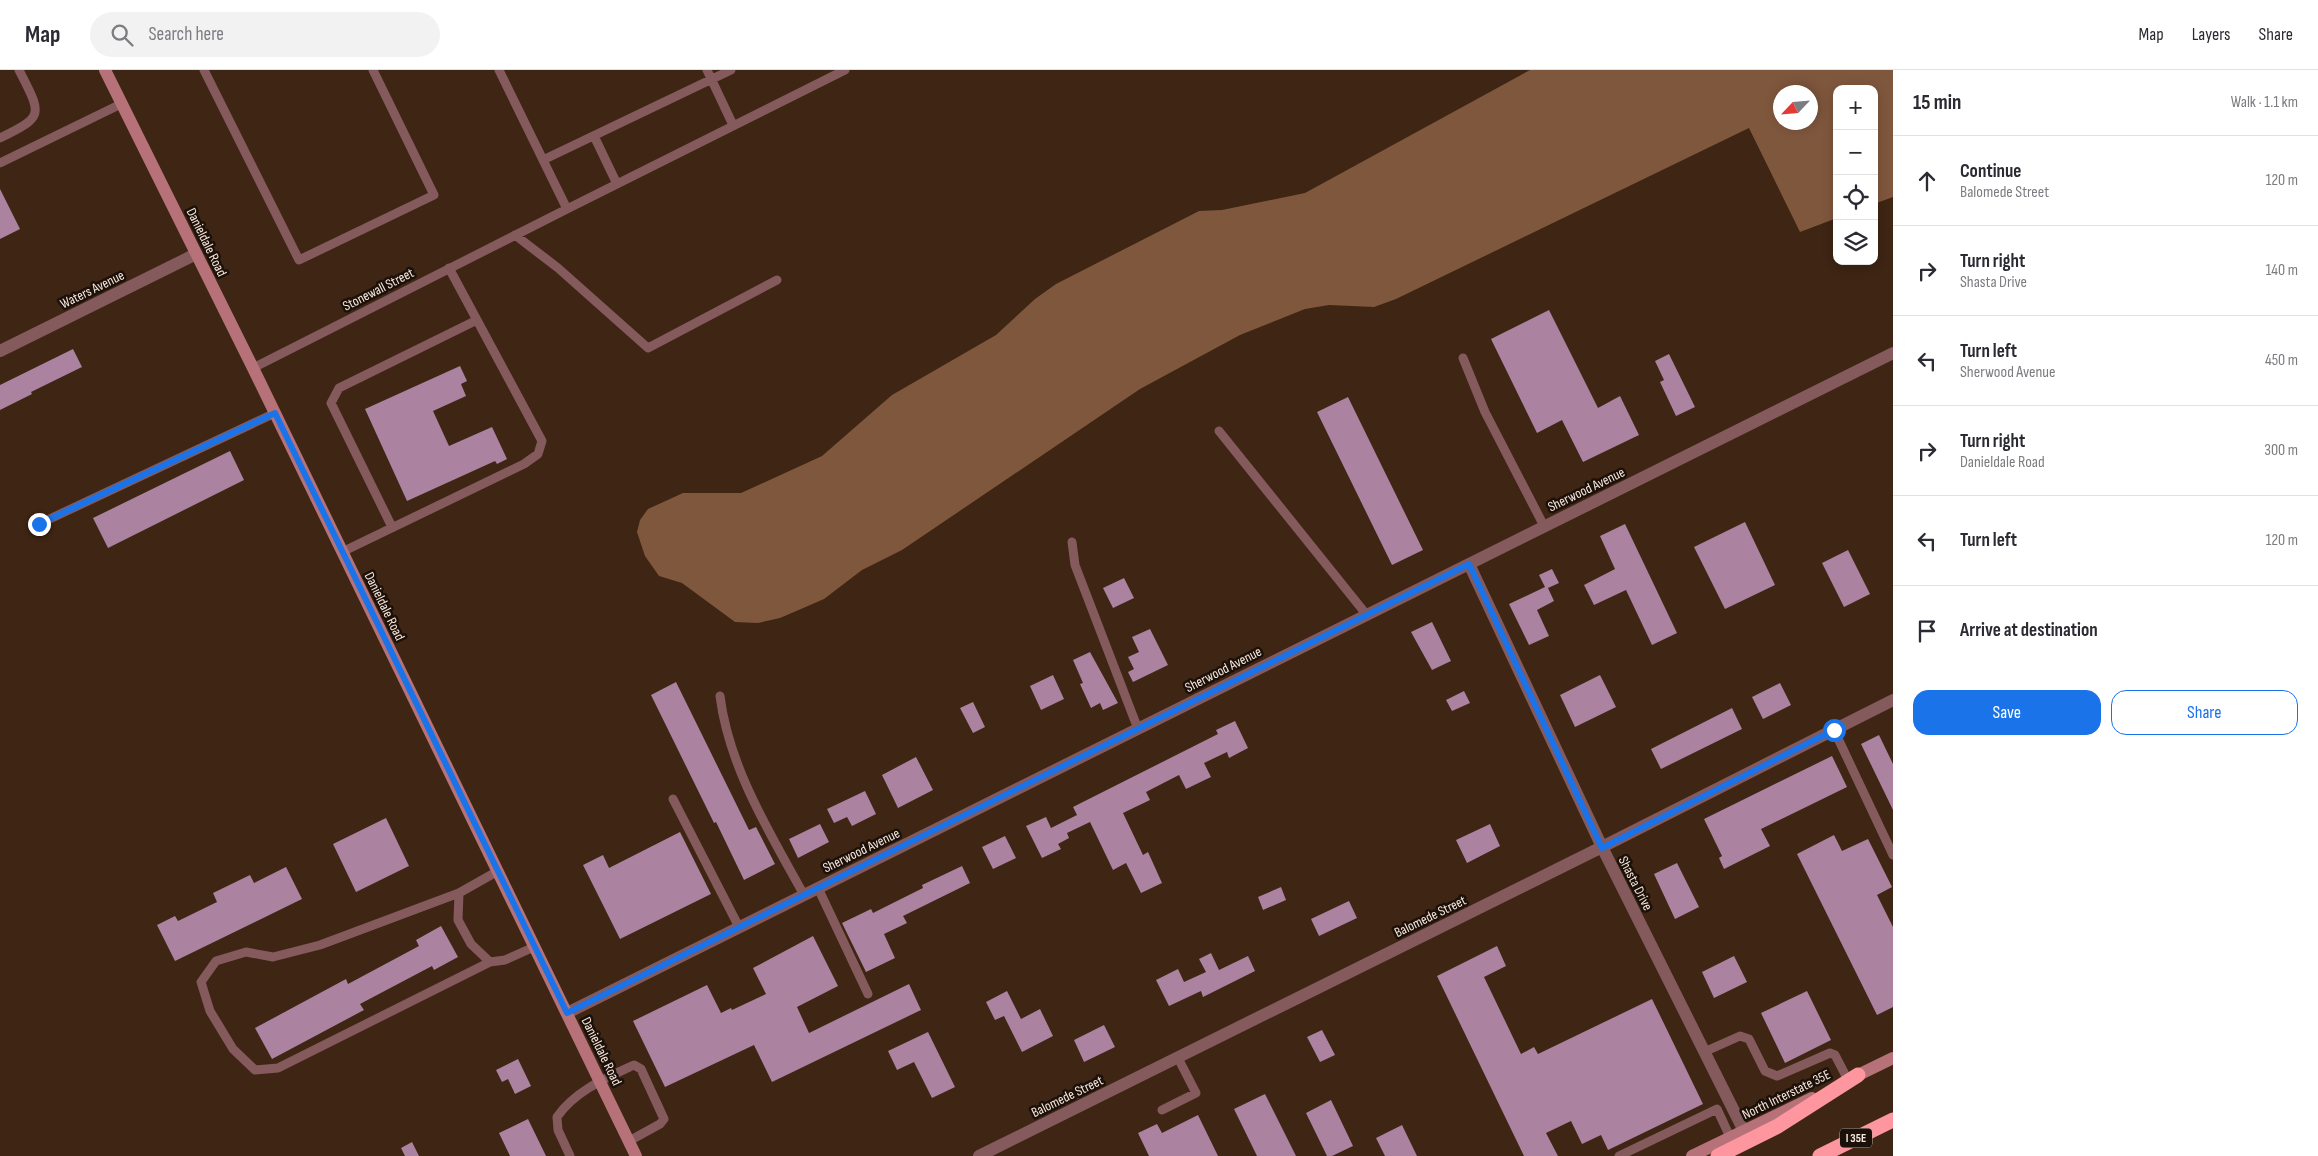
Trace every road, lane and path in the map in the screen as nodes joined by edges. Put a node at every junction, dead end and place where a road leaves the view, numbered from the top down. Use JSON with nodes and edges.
{"nodes":[{"id":1,"x":19,"y":70,"type":"edge"},
{"id":2,"x":105,"y":70,"type":"edge"},
{"id":3,"x":204,"y":70,"type":"edge"},
{"id":4,"x":373,"y":70,"type":"edge"},
{"id":5,"x":499,"y":70,"type":"edge"},
{"id":6,"x":707,"y":70,"type":"edge"},
{"id":7,"x":731,"y":70,"type":"edge"},
{"id":8,"x":845,"y":70,"type":"edge"},
{"id":9,"x":712,"y":80,"type":"junction"},
{"id":10,"x":121,"y":104,"type":"junction"},
{"id":11,"x":733,"y":125,"type":"junction"},
{"id":12,"x":594,"y":136,"type":"junction"},
{"id":13,"x":0,"y":138,"type":"edge"},
{"id":14,"x":543,"y":160,"type":"junction"},
{"id":15,"x":0,"y":163,"type":"edge"},
{"id":16,"x":617,"y":184,"type":"junction"},
{"id":17,"x":567,"y":209,"type":"junction"},
{"id":18,"x":515,"y":235,"type":"junction"},
{"id":19,"x":196,"y":254,"type":"junction"},
{"id":20,"x":449,"y":268,"type":"junction"},
{"id":21,"x":777,"y":280,"type":"dead end"},
{"id":22,"x":477,"y":320,"type":"junction"},
{"id":23,"x":0,"y":351,"type":"edge"},
{"id":24,"x":1893,"y":353,"type":"edge"},
{"id":25,"x":1463,"y":358,"type":"dead end"},
{"id":26,"x":253,"y":368,"type":"junction"},
{"id":27,"x":275,"y":413,"type":"junction"},
{"id":28,"x":1219,"y":431,"type":"dead end"},
{"id":29,"x":39,"y":524,"type":"dead end"},
{"id":30,"x":1544,"y":526,"type":"junction"},
{"id":31,"x":392,"y":527,"type":"junction"},
{"id":32,"x":1072,"y":542,"type":"dead end"},
{"id":33,"x":342,"y":552,"type":"junction"},
{"id":34,"x":1469,"y":564,"type":"junction"},
{"id":35,"x":1366,"y":614,"type":"junction"},
{"id":36,"x":720,"y":696,"type":"dead end"},
{"id":37,"x":1893,"y":700,"type":"edge"},
{"id":38,"x":1138,"y":729,"type":"junction"},
{"id":39,"x":1834,"y":730,"type":"junction"},
{"id":40,"x":673,"y":799,"type":"dead end"},
{"id":41,"x":1602,"y":848,"type":"junction"},
{"id":42,"x":1893,"y":855,"type":"edge"},
{"id":43,"x":498,"y":871,"type":"junction"},
{"id":44,"x":818,"y":888,"type":"junction"},
{"id":45,"x":459,"y":893,"type":"junction"},
{"id":46,"x":804,"y":895,"type":"junction"},
{"id":47,"x":739,"y":927,"type":"junction"},
{"id":48,"x":534,"y":947,"type":"junction"},
{"id":49,"x":490,"y":962,"type":"junction"},
{"id":50,"x":868,"y":994,"type":"dead end"},
{"id":51,"x":567,"y":1013,"type":"junction"},
{"id":52,"x":1704,"y":1052,"type":"junction"},
{"id":53,"x":1178,"y":1058,"type":"junction"},
{"id":54,"x":1893,"y":1058,"type":"edge"},
{"id":55,"x":1853,"y":1078,"type":"junction"},
{"id":56,"x":600,"y":1081,"type":"junction"},
{"id":57,"x":1162,"y":1110,"type":"dead end"},
{"id":58,"x":1893,"y":1120,"type":"edge"},
{"id":59,"x":1744,"y":1131,"type":"junction"},
{"id":60,"x":1730,"y":1137,"type":"junction"},
{"id":61,"x":629,"y":1141,"type":"junction"},
{"id":62,"x":570,"y":1156,"type":"edge"},
{"id":63,"x":636,"y":1156,"type":"edge"},
{"id":64,"x":979,"y":1156,"type":"edge"},
{"id":65,"x":1619,"y":1156,"type":"edge"},
{"id":66,"x":1692,"y":1156,"type":"edge"},
{"id":67,"x":1718,"y":1156,"type":"edge"},
{"id":68,"x":1820,"y":1156,"type":"edge"}],
"edges":[{"from":1,"to":13,"type":"lane"},
{"from":2,"to":10,"type":"street","name":"Danieldale Road"},
{"from":3,"to":4,"type":"lane"},
{"from":5,"to":14,"type":"lane"},
{"from":6,"to":9,"type":"lane"},
{"from":7,"to":9,"type":"lane"},
{"from":8,"to":11,"type":"lane","name":"Stonewall Street"},
{"from":9,"to":11,"type":"lane"},
{"from":9,"to":12,"type":"lane"},
{"from":10,"to":15,"type":"lane"},
{"from":10,"to":19,"type":"street","name":"Danieldale Road"},
{"from":11,"to":16,"type":"lane","name":"Stonewall Street"},
{"from":12,"to":14,"type":"lane"},
{"from":12,"to":16,"type":"lane"},
{"from":14,"to":17,"type":"lane"},
{"from":16,"to":17,"type":"lane","name":"Stonewall Street"},
{"from":17,"to":18,"type":"lane","name":"Stonewall Street"},
{"from":18,"to":20,"type":"lane","name":"Stonewall Street"},
{"from":18,"to":21,"type":"lane"},
{"from":19,"to":23,"type":"street","name":"Waters Avenue"},
{"from":19,"to":26,"type":"street","name":"Danieldale Road"},
{"from":20,"to":22,"type":"lane"},
{"from":20,"to":26,"type":"lane","name":"Stonewall Street"},
{"from":22,"to":31,"type":"lane"},
{"from":22,"to":31,"type":"lane"},
{"from":24,"to":30,"type":"street","name":"Sherwood Avenue"},
{"from":25,"to":30,"type":"lane"},
{"from":26,"to":27,"type":"street","name":"Danieldale Road"},
{"from":27,"to":29,"type":"lane"},
{"from":27,"to":33,"type":"street","name":"Danieldale Road"},
{"from":28,"to":35,"type":"lane"},
{"from":30,"to":34,"type":"street","name":"Sherwood Avenue"},
{"from":31,"to":33,"type":"lane"},
{"from":32,"to":38,"type":"lane"},
{"from":33,"to":43,"type":"street","name":"Danieldale Road"},
{"from":34,"to":35,"type":"street","name":"Sherwood Avenue"},
{"from":34,"to":41,"type":"street","name":"Shasta Drive"},
{"from":35,"to":38,"type":"street","name":"Sherwood Avenue"},
{"from":36,"to":46,"type":"lane"},
{"from":37,"to":39,"type":"street","name":"Balomede Street"},
{"from":38,"to":44,"type":"street","name":"Sherwood Avenue"},
{"from":39,"to":41,"type":"street","name":"Balomede Street"},
{"from":39,"to":42,"type":"lane"},
{"from":40,"to":47,"type":"lane"},
{"from":41,"to":52,"type":"street","name":"Shasta Drive"},
{"from":41,"to":53,"type":"street","name":"Balomede Street"},
{"from":43,"to":45,"type":"lane"},
{"from":43,"to":48,"type":"street","name":"Danieldale Road"},
{"from":44,"to":46,"type":"street","name":"Sherwood Avenue"},
{"from":44,"to":50,"type":"lane"},
{"from":45,"to":49,"type":"lane"},
{"from":45,"to":49,"type":"lane"},
{"from":46,"to":47,"type":"street","name":"Sherwood Avenue"},
{"from":47,"to":51,"type":"street","name":"Sherwood Avenue"},
{"from":48,"to":49,"type":"lane"},
{"from":48,"to":51,"type":"street","name":"Danieldale Road"},
{"from":51,"to":56,"type":"street","name":"Danieldale Road"},
{"from":52,"to":55,"type":"lane"},
{"from":52,"to":59,"type":"street","name":"Shasta Drive"},
{"from":53,"to":57,"type":"lane"},
{"from":53,"to":64,"type":"street","name":"Balomede Street"},
{"from":54,"to":55,"type":"street","name":"North Interstate 35E"},
{"from":55,"to":59,"type":"street","name":"North Interstate 35E"},
{"from":55,"to":67,"type":"highway"},
{"from":56,"to":61,"type":"street","name":"Danieldale Road"},
{"from":56,"to":61,"type":"lane"},
{"from":56,"to":62,"type":"lane"},
{"from":58,"to":68,"type":"highway","number":"I 35E"},
{"from":59,"to":60,"type":"street","name":"North Interstate 35E"},
{"from":60,"to":65,"type":"lane"},
{"from":60,"to":66,"type":"street","name":"North Interstate 35E"},
{"from":61,"to":63,"type":"street","name":"Danieldale Road"}]}
